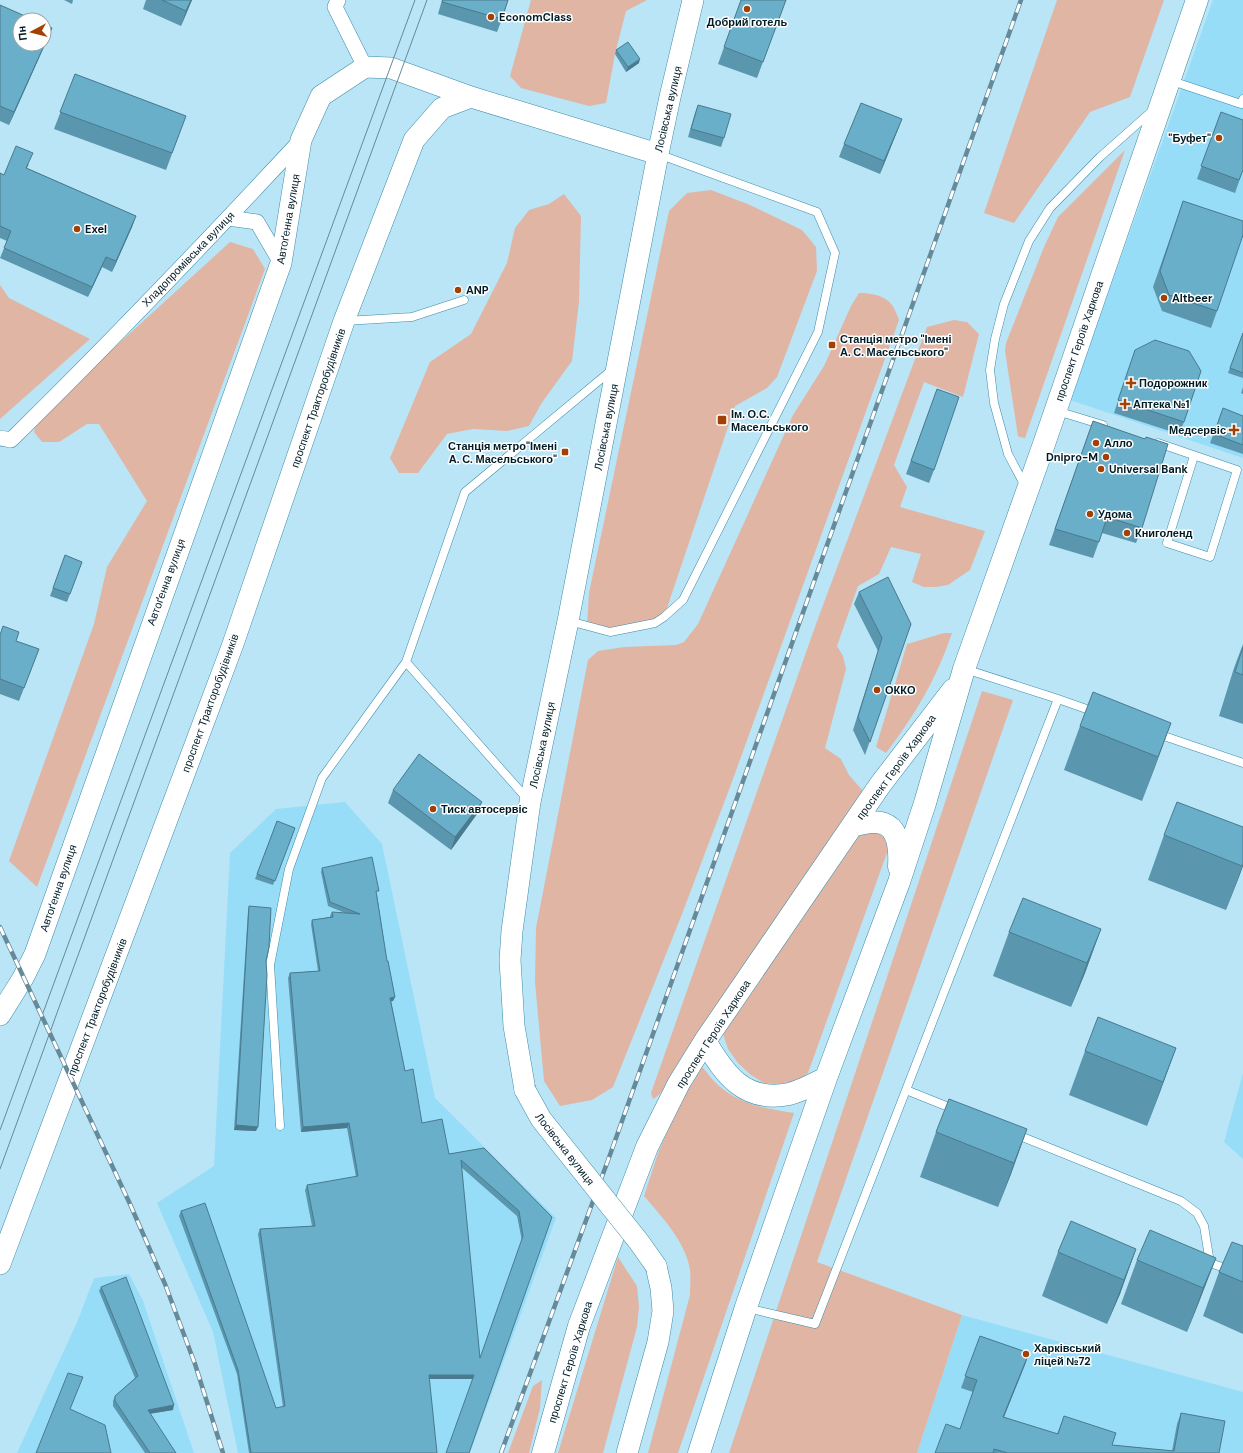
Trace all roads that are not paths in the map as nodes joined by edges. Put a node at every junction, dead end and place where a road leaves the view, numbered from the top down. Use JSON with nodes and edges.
{"nodes":[{"id":1,"x":338,"y":0,"type":"edge"},
{"id":2,"x":693,"y":0,"type":"edge"},
{"id":3,"x":1197,"y":0,"type":"edge"},
{"id":4,"x":365,"y":67,"type":"junction"},
{"id":5,"x":1169,"y":80,"type":"junction"},
{"id":6,"x":470,"y":97,"type":"junction"},
{"id":7,"x":1242,"y":102,"type":"edge"},
{"id":8,"x":1160,"y":103,"type":"junction"},
{"id":9,"x":301,"y":140,"type":"junction"},
{"id":10,"x":658,"y":154,"type":"junction"},
{"id":11,"x":228,"y":218,"type":"junction"},
{"id":12,"x":281,"y":263,"type":"junction"},
{"id":13,"x":464,"y":300,"type":"dead end"},
{"id":14,"x":344,"y":321,"type":"junction"},
{"id":15,"x":618,"y":364,"type":"junction"},
{"id":16,"x":1055,"y":410,"type":"junction"},
{"id":17,"x":1108,"y":427,"type":"edge"},
{"id":18,"x":0,"y":438,"type":"edge"},
{"id":19,"x":1151,"y":441,"type":"edge"},
{"id":20,"x":1194,"y":456,"type":"junction"},
{"id":21,"x":1026,"y":490,"type":"junction"},
{"id":22,"x":568,"y":620,"type":"junction"},
{"id":23,"x":406,"y":662,"type":"junction"},
{"id":24,"x":962,"y":675,"type":"junction"},
{"id":25,"x":1058,"y":699,"type":"junction"},
{"id":26,"x":1102,"y":714,"type":"edge"},
{"id":27,"x":1145,"y":729,"type":"edge"},
{"id":28,"x":1243,"y":764,"type":"edge"},
{"id":29,"x":530,"y":802,"type":"junction"},
{"id":30,"x":852,"y":826,"type":"junction"},
{"id":31,"x":899,"y":882,"type":"junction"},
{"id":32,"x":0,"y":1015,"type":"edge"},
{"id":33,"x":705,"y":1041,"type":"junction"},
{"id":34,"x":826,"y":1078,"type":"junction"},
{"id":35,"x":906,"y":1090,"type":"junction"},
{"id":36,"x":965,"y":1113,"type":"edge"},
{"id":37,"x":280,"y":1126,"type":"dead end"},
{"id":38,"x":1008,"y":1131,"type":"edge"},
{"id":39,"x":0,"y":1264,"type":"edge"},
{"id":40,"x":1243,"y":1274,"type":"edge"},
{"id":41,"x":746,"y":1307,"type":"junction"},
{"id":42,"x":543,"y":1453,"type":"edge"},
{"id":43,"x":627,"y":1453,"type":"edge"},
{"id":44,"x":698,"y":1453,"type":"edge"}],
"edges":[{"from":1,"to":4,"type":"street"},
{"from":2,"to":10,"type":"main road","name":"Лосівська вулиця"},
{"from":3,"to":5,"type":"main road","name":"проспект Героїв Харкова"},
{"from":4,"to":6,"type":"main road"},
{"from":4,"to":9,"type":"main road","name":"Хладопромівська вулиця"},
{"from":5,"to":7,"type":"lane"},
{"from":5,"to":8,"type":"main road","name":"проспект Героїв Харкова"},
{"from":6,"to":10,"type":"main road"},
{"from":6,"to":14,"type":"main road","name":"проспект Тракторобудівників"},
{"from":8,"to":16,"type":"main road","name":"проспект Героїв Харкова"},
{"from":8,"to":21,"type":"lane"},
{"from":9,"to":11,"type":"street","name":"Хладопромівська вулиця"},
{"from":9,"to":12,"type":"main road","name":"Автоґенна вулиця"},
{"from":10,"to":15,"type":"main road","name":"Лосівська вулиця"},
{"from":10,"to":22,"type":"lane"},
{"from":11,"to":12,"type":"street"},
{"from":11,"to":18,"type":"street","name":"Хладопромівська вулиця"},
{"from":12,"to":32,"type":"main road","name":"Автоґенна вулиця"},
{"from":13,"to":14,"type":"lane"},
{"from":14,"to":39,"type":"main road","name":"проспект Тракторобудівників"},
{"from":15,"to":22,"type":"main road","name":"Лосівська вулиця"},
{"from":15,"to":23,"type":"lane"},
{"from":16,"to":17,"type":"lane"},
{"from":16,"to":21,"type":"main road","name":"проспект Героїв Харкова"},
{"from":19,"to":20,"type":"lane"},
{"from":20,"to":20,"type":"lane"},
{"from":21,"to":24,"type":"main road","name":"проспект Героїв Харкова"},
{"from":22,"to":29,"type":"main road","name":"Лосівська вулиця"},
{"from":23,"to":29,"type":"lane"},
{"from":23,"to":37,"type":"lane"},
{"from":24,"to":25,"type":"lane"},
{"from":24,"to":30,"type":"main road","name":"проспект Героїв Харкова"},
{"from":24,"to":31,"type":"main road","name":"проспект Героїв Харкова"},
{"from":25,"to":26,"type":"lane"},
{"from":25,"to":35,"type":"lane"},
{"from":27,"to":28,"type":"lane"},
{"from":29,"to":43,"type":"main road","name":"Лосівська вулиця","bridge":true},
{"from":30,"to":31,"type":"main road"},
{"from":30,"to":33,"type":"main road","name":"проспект Героїв Харкова"},
{"from":31,"to":34,"type":"main road","name":"проспект Героїв Харкова"},
{"from":33,"to":34,"type":"main road"},
{"from":33,"to":42,"type":"main road","name":"проспект Героїв Харкова"},
{"from":34,"to":41,"type":"main road","name":"проспект Героїв Харкова"},
{"from":35,"to":36,"type":"lane"},
{"from":35,"to":41,"type":"lane"},
{"from":38,"to":40,"type":"lane"},
{"from":41,"to":44,"type":"main road","name":"проспект Героїв Харкова"}]}
